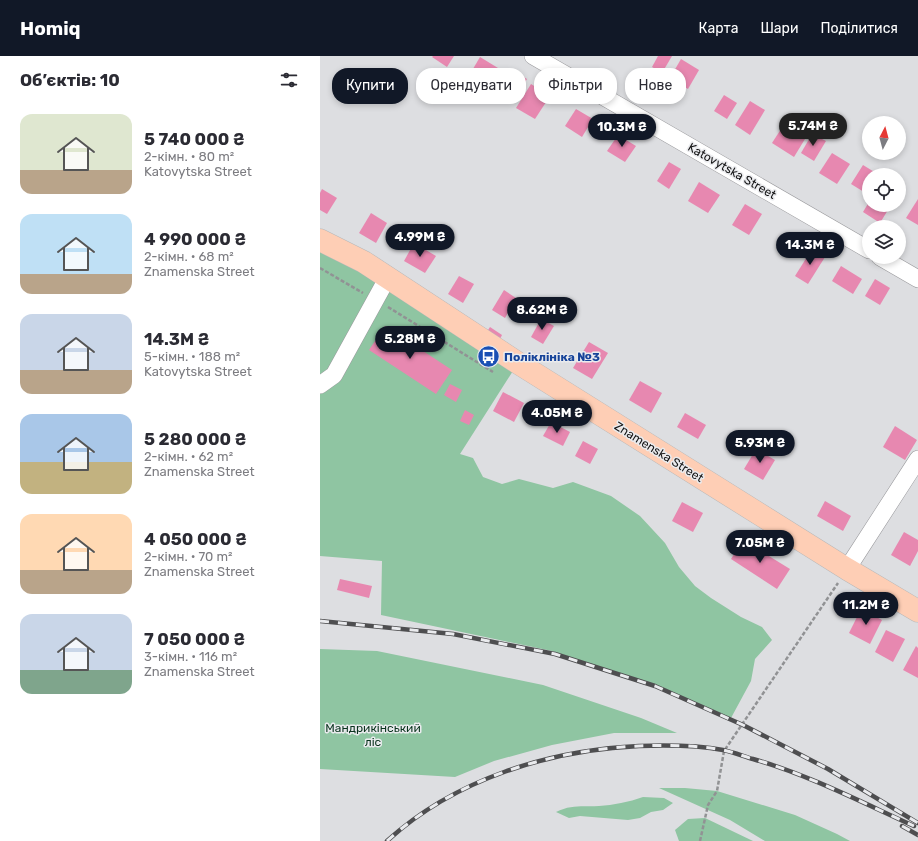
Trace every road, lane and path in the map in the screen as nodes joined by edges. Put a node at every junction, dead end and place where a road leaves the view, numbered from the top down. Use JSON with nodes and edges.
{"nodes":[{"id":1,"x":532,"y":56,"type":"edge"},
{"id":2,"x":320,"y":240,"type":"edge"},
{"id":3,"x":862,"y":246,"type":"edge"},
{"id":4,"x":892,"y":264,"type":"edge"},
{"id":5,"x":320,"y":268,"type":"edge"},
{"id":6,"x":388,"y":277,"type":"junction"},
{"id":7,"x":918,"y":279,"type":"edge"},
{"id":8,"x":375,"y":300,"type":"junction"},
{"id":9,"x":492,"y":372,"type":"dead end"},
{"id":10,"x":320,"y":385,"type":"edge"},
{"id":11,"x":918,"y":460,"type":"edge"},
{"id":12,"x":847,"y":569,"type":"junction"},
{"id":13,"x":918,"y":611,"type":"edge"},
{"id":14,"x":700,"y":841,"type":"edge"}],
"edges":[{"from":1,"to":3,"type":"street","name":"Katovytska Street"},
{"from":2,"to":6,"type":"main road","name":"Znamenska Street"},
{"from":4,"to":7,"type":"street"},
{"from":5,"to":8,"type":"path"},
{"from":6,"to":8,"type":"street"},
{"from":6,"to":12,"type":"main road","name":"Znamenska Street"},
{"from":8,"to":9,"type":"path"},
{"from":8,"to":10,"type":"street"},
{"from":11,"to":12,"type":"street"},
{"from":12,"to":13,"type":"main road","name":"Znamenska Street"},
{"from":12,"to":14,"type":"path"}]}
